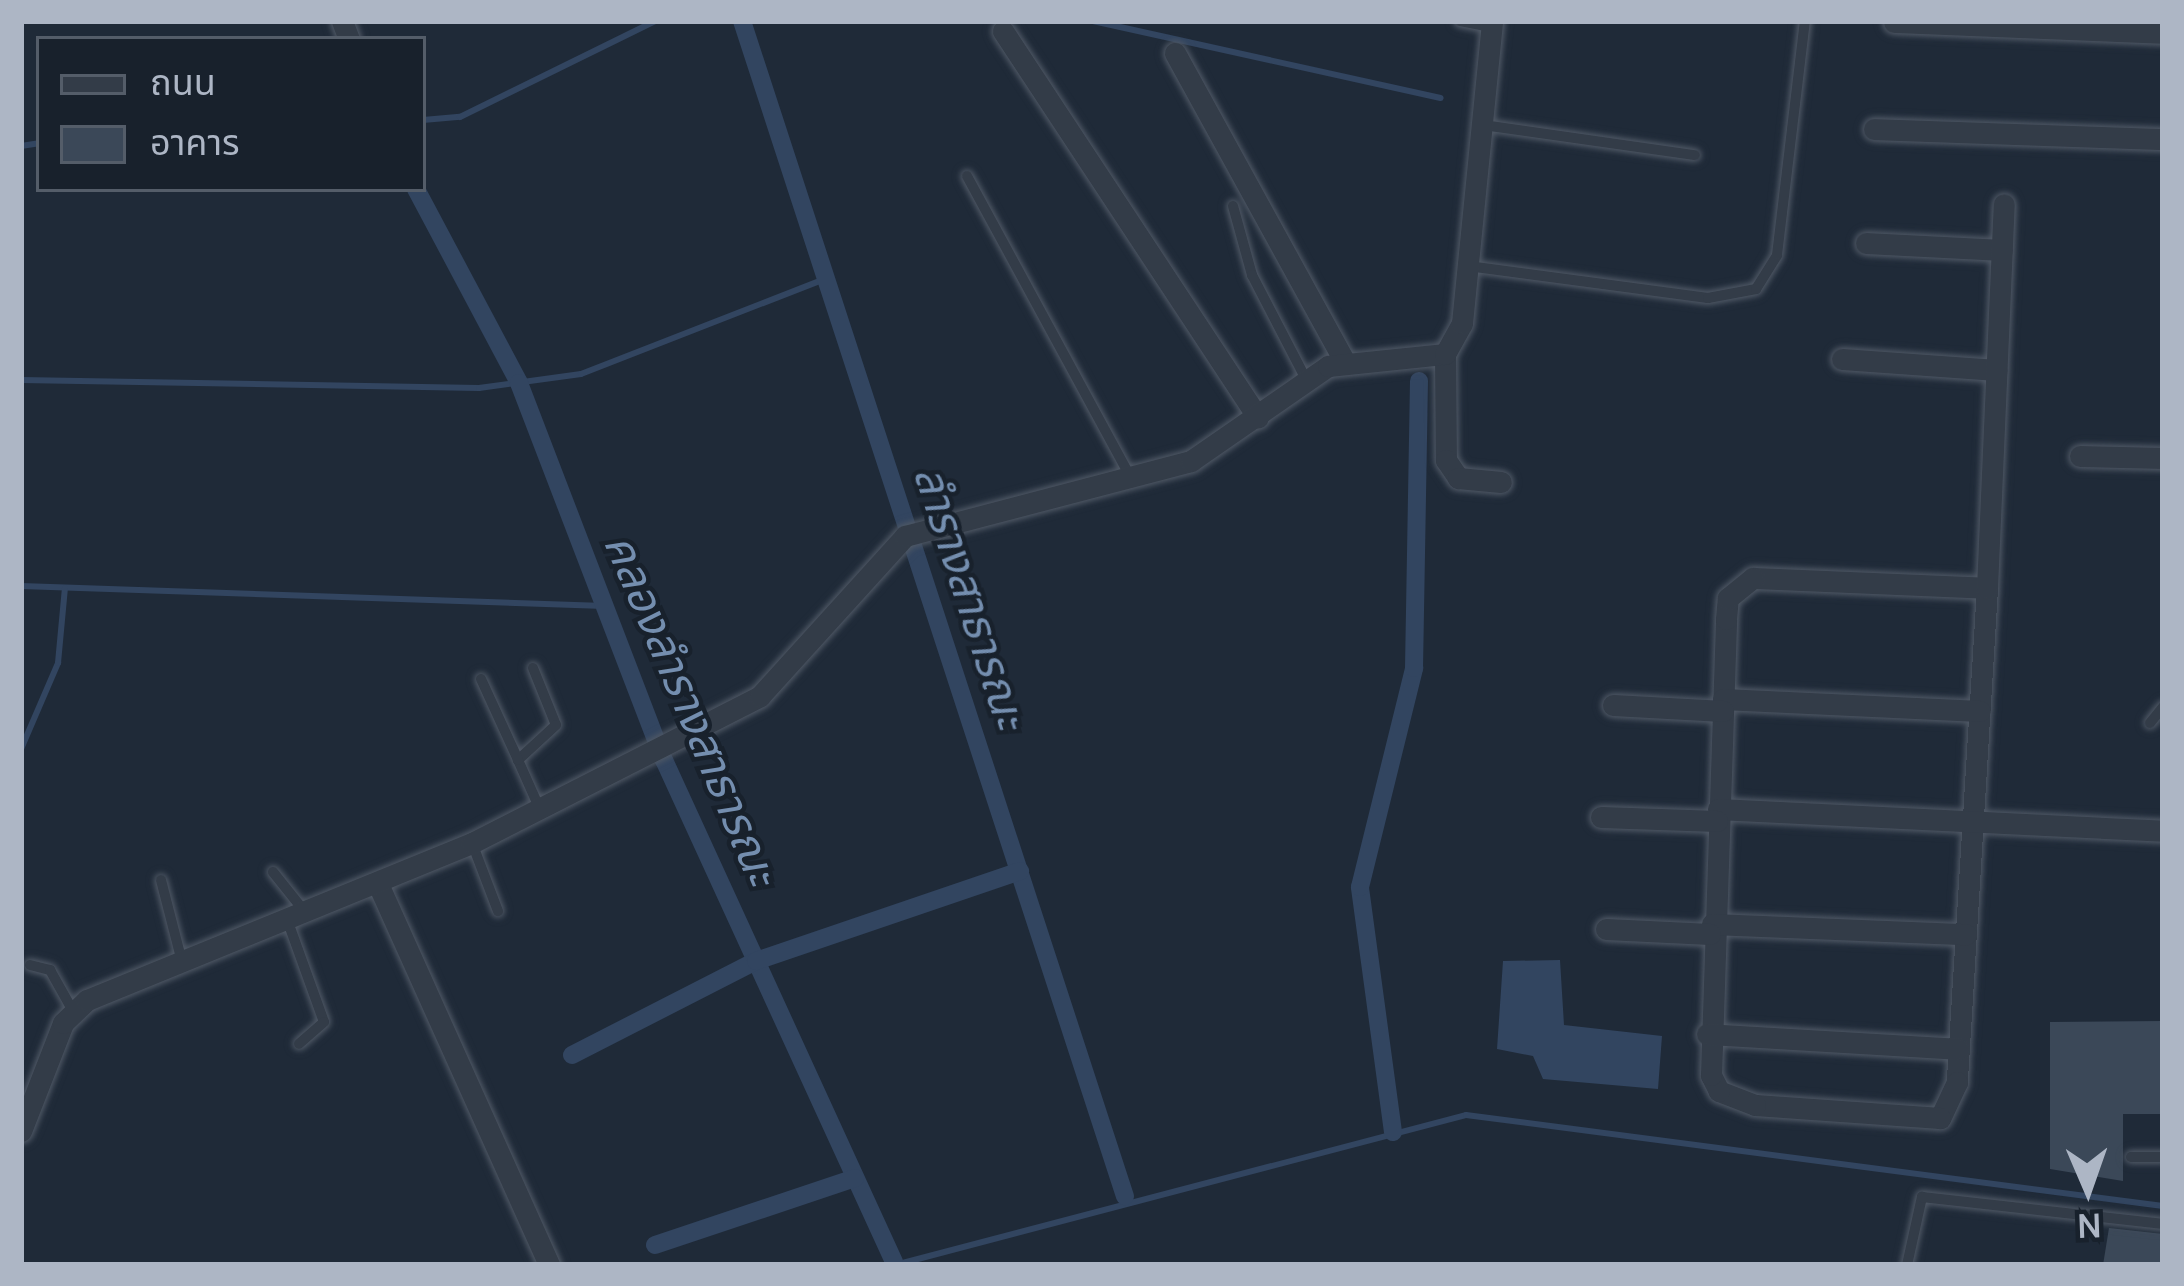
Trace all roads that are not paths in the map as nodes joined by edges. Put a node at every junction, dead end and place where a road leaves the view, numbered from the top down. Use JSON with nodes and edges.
{"nodes":[{"id":1,"x":1460,"y":21,"type":"edge"},
{"id":2,"x":1805,"y":21,"type":"edge"},
{"id":3,"x":1894,"y":22,"type":"edge"},
{"id":4,"x":1492,"y":24,"type":"edge"},
{"id":5,"x":1004,"y":31,"type":"dead end"},
{"id":6,"x":2163,"y":33,"type":"edge"},
{"id":7,"x":1174,"y":53,"type":"dead end"},
{"id":8,"x":1483,"y":124,"type":"junction"},
{"id":9,"x":1874,"y":129,"type":"dead end"},
{"id":10,"x":2163,"y":139,"type":"edge"},
{"id":11,"x":1695,"y":155,"type":"dead end"},
{"id":12,"x":968,"y":176,"type":"dead end"},
{"id":13,"x":2004,"y":204,"type":"dead end"},
{"id":14,"x":1233,"y":206,"type":"dead end"},
{"id":15,"x":1866,"y":243,"type":"dead end"},
{"id":16,"x":2002,"y":250,"type":"junction"},
{"id":17,"x":1468,"y":266,"type":"junction"},
{"id":18,"x":1445,"y":354,"type":"junction"},
{"id":19,"x":1842,"y":359,"type":"dead end"},
{"id":20,"x":1344,"y":361,"type":"junction"},
{"id":21,"x":1996,"y":370,"type":"junction"},
{"id":22,"x":1306,"y":379,"type":"junction"},
{"id":23,"x":1258,"y":418,"type":"junction"},
{"id":24,"x":2080,"y":456,"type":"dead end"},
{"id":25,"x":2163,"y":458,"type":"edge"},
{"id":26,"x":1131,"y":478,"type":"junction"},
{"id":27,"x":1501,"y":482,"type":"dead end"},
{"id":28,"x":1987,"y":588,"type":"junction"},
{"id":29,"x":533,"y":668,"type":"dead end"},
{"id":30,"x":481,"y":679,"type":"dead end"},
{"id":31,"x":1613,"y":705,"type":"dead end"},
{"id":32,"x":1723,"y":705,"type":"junction"},
{"id":33,"x":2163,"y":706,"type":"edge"},
{"id":34,"x":1980,"y":711,"type":"junction"},
{"id":35,"x":2150,"y":723,"type":"dead end"},
{"id":36,"x":518,"y":760,"type":"junction"},
{"id":37,"x":538,"y":805,"type":"junction"},
{"id":38,"x":1718,"y":815,"type":"junction"},
{"id":39,"x":1601,"y":817,"type":"dead end"},
{"id":40,"x":1973,"y":821,"type":"junction"},
{"id":41,"x":2163,"y":831,"type":"edge"},
{"id":42,"x":472,"y":842,"type":"junction"},
{"id":43,"x":273,"y":872,"type":"dead end"},
{"id":44,"x":161,"y":880,"type":"dead end"},
{"id":45,"x":378,"y":884,"type":"junction"},
{"id":46,"x":498,"y":911,"type":"dead end"},
{"id":47,"x":298,"y":918,"type":"junction"},
{"id":48,"x":1606,"y":929,"type":"dead end"},
{"id":49,"x":1711,"y":929,"type":"junction"},
{"id":50,"x":1966,"y":934,"type":"junction"},
{"id":51,"x":182,"y":962,"type":"junction"},
{"id":52,"x":30,"y":964,"type":"dead end"},
{"id":53,"x":74,"y":1011,"type":"junction"},
{"id":54,"x":1707,"y":1034,"type":"junction"},
{"id":55,"x":299,"y":1044,"type":"dead end"},
{"id":56,"x":1959,"y":1049,"type":"junction"},
{"id":57,"x":21,"y":1131,"type":"edge"},
{"id":58,"x":2131,"y":1157,"type":"dead end"},
{"id":59,"x":2163,"y":1157,"type":"edge"},
{"id":60,"x":2163,"y":1224,"type":"edge"},
{"id":61,"x":549,"y":1265,"type":"edge"},
{"id":62,"x":1907,"y":1265,"type":"edge"}],
"edges":[{"from":1,"to":4,"type":"lane"},
{"from":2,"to":17,"type":"lane"},
{"from":3,"to":6,"type":"street"},
{"from":4,"to":8,"type":"street"},
{"from":5,"to":23,"type":"street"},
{"from":7,"to":20,"type":"street"},
{"from":8,"to":11,"type":"lane"},
{"from":8,"to":17,"type":"street"},
{"from":9,"to":10,"type":"street"},
{"from":12,"to":26,"type":"lane"},
{"from":13,"to":16,"type":"street"},
{"from":14,"to":22,"type":"lane"},
{"from":15,"to":16,"type":"street"},
{"from":16,"to":21,"type":"street"},
{"from":17,"to":18,"type":"street"},
{"from":18,"to":20,"type":"street"},
{"from":18,"to":27,"type":"street"},
{"from":19,"to":21,"type":"street"},
{"from":20,"to":22,"type":"street"},
{"from":21,"to":28,"type":"street"},
{"from":22,"to":23,"type":"street"},
{"from":23,"to":26,"type":"street"},
{"from":24,"to":25,"type":"street"},
{"from":26,"to":37,"type":"street"},
{"from":28,"to":32,"type":"street"},
{"from":28,"to":34,"type":"street"},
{"from":29,"to":36,"type":"lane"},
{"from":30,"to":36,"type":"lane"},
{"from":31,"to":32,"type":"street"},
{"from":32,"to":34,"type":"street"},
{"from":32,"to":38,"type":"street"},
{"from":33,"to":35,"type":"lane"},
{"from":34,"to":40,"type":"street"},
{"from":36,"to":37,"type":"lane"},
{"from":37,"to":42,"type":"street"},
{"from":38,"to":39,"type":"street"},
{"from":38,"to":40,"type":"street"},
{"from":38,"to":49,"type":"street"},
{"from":40,"to":41,"type":"street"},
{"from":40,"to":50,"type":"street"},
{"from":42,"to":45,"type":"street"},
{"from":42,"to":46,"type":"lane"},
{"from":43,"to":47,"type":"lane"},
{"from":44,"to":51,"type":"lane"},
{"from":45,"to":47,"type":"street"},
{"from":45,"to":61,"type":"street"},
{"from":47,"to":51,"type":"street"},
{"from":47,"to":55,"type":"lane"},
{"from":48,"to":49,"type":"street"},
{"from":49,"to":50,"type":"street"},
{"from":49,"to":54,"type":"street"},
{"from":50,"to":56,"type":"street"},
{"from":51,"to":53,"type":"street"},
{"from":52,"to":53,"type":"lane"},
{"from":53,"to":57,"type":"street"},
{"from":54,"to":56,"type":"street"},
{"from":54,"to":56,"type":"street"},
{"from":58,"to":59,"type":"lane"},
{"from":60,"to":62,"type":"lane"}]}
